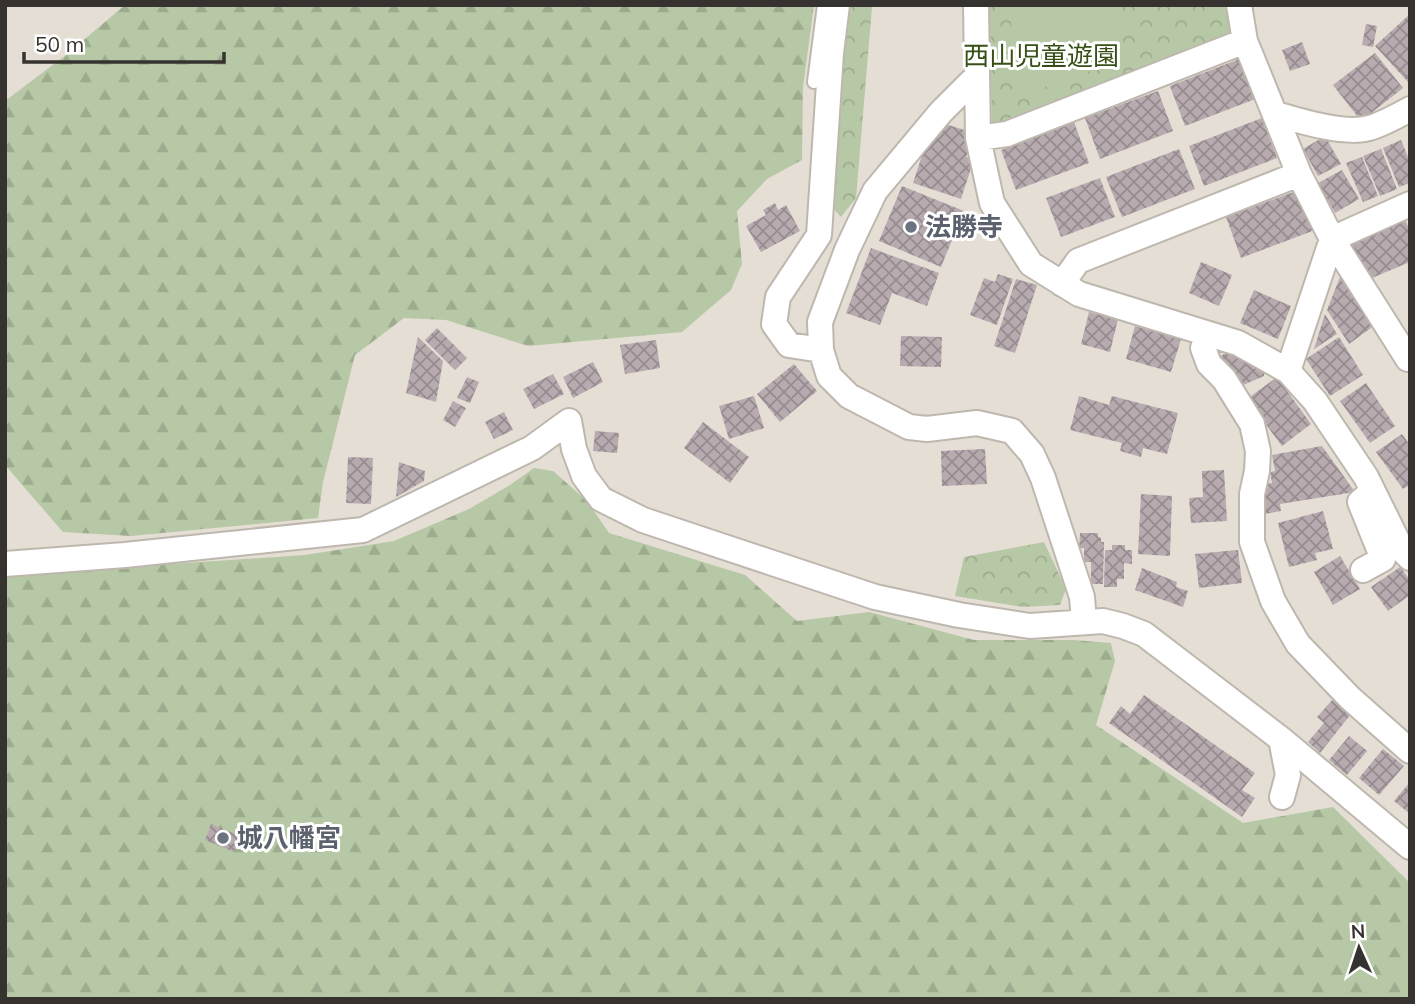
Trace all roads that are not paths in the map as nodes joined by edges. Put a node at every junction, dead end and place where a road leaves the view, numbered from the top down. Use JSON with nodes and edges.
{"nodes":[{"id":1,"x":824,"y":5,"type":"edge"},
{"id":2,"x":837,"y":5,"type":"edge"},
{"id":3,"x":976,"y":5,"type":"edge"},
{"id":4,"x":1238,"y":5,"type":"edge"},
{"id":5,"x":1244,"y":41,"type":"junction"},
{"id":6,"x":976,"y":77,"type":"junction"},
{"id":7,"x":814,"y":82,"type":"dead end"},
{"id":8,"x":1410,"y":109,"type":"edge"},
{"id":9,"x":1276,"y":114,"type":"junction"},
{"id":10,"x":978,"y":138,"type":"junction"},
{"id":11,"x":1299,"y":174,"type":"junction"},
{"id":12,"x":1410,"y":204,"type":"edge"},
{"id":13,"x":1332,"y":239,"type":"junction"},
{"id":14,"x":1062,"y":284,"type":"junction"},
{"id":15,"x":1208,"y":334,"type":"junction"},
{"id":16,"x":821,"y":350,"type":"junction"},
{"id":17,"x":1408,"y":359,"type":"dead end"},
{"id":18,"x":1288,"y":371,"type":"junction"},
{"id":19,"x":1373,"y":491,"type":"junction"},
{"id":20,"x":1410,"y":558,"type":"edge"},
{"id":21,"x":5,"y":564,"type":"edge"},
{"id":22,"x":1363,"y":570,"type":"dead end"},
{"id":23,"x":1084,"y":621,"type":"junction"},
{"id":24,"x":1281,"y":739,"type":"junction"},
{"id":25,"x":1410,"y":751,"type":"edge"},
{"id":26,"x":1282,"y":797,"type":"dead end"},
{"id":27,"x":1410,"y":848,"type":"edge"}],
"edges":[{"from":1,"to":7,"type":"lane"},
{"from":2,"to":16,"type":"street"},
{"from":3,"to":6,"type":"street"},
{"from":4,"to":5,"type":"street"},
{"from":5,"to":9,"type":"street"},
{"from":5,"to":10,"type":"street"},
{"from":6,"to":10,"type":"street"},
{"from":6,"to":16,"type":"street"},
{"from":8,"to":9,"type":"street"},
{"from":9,"to":11,"type":"street"},
{"from":10,"to":14,"type":"street"},
{"from":11,"to":13,"type":"street"},
{"from":11,"to":14,"type":"street"},
{"from":12,"to":13,"type":"street"},
{"from":13,"to":17,"type":"street"},
{"from":13,"to":18,"type":"street"},
{"from":14,"to":15,"type":"street"},
{"from":15,"to":18,"type":"street"},
{"from":15,"to":25,"type":"street"},
{"from":16,"to":23,"type":"street"},
{"from":18,"to":19,"type":"street"},
{"from":19,"to":20,"type":"street"},
{"from":19,"to":22,"type":"street"},
{"from":21,"to":23,"type":"street"},
{"from":23,"to":24,"type":"street"},
{"from":24,"to":26,"type":"street"},
{"from":24,"to":27,"type":"street"}]}
